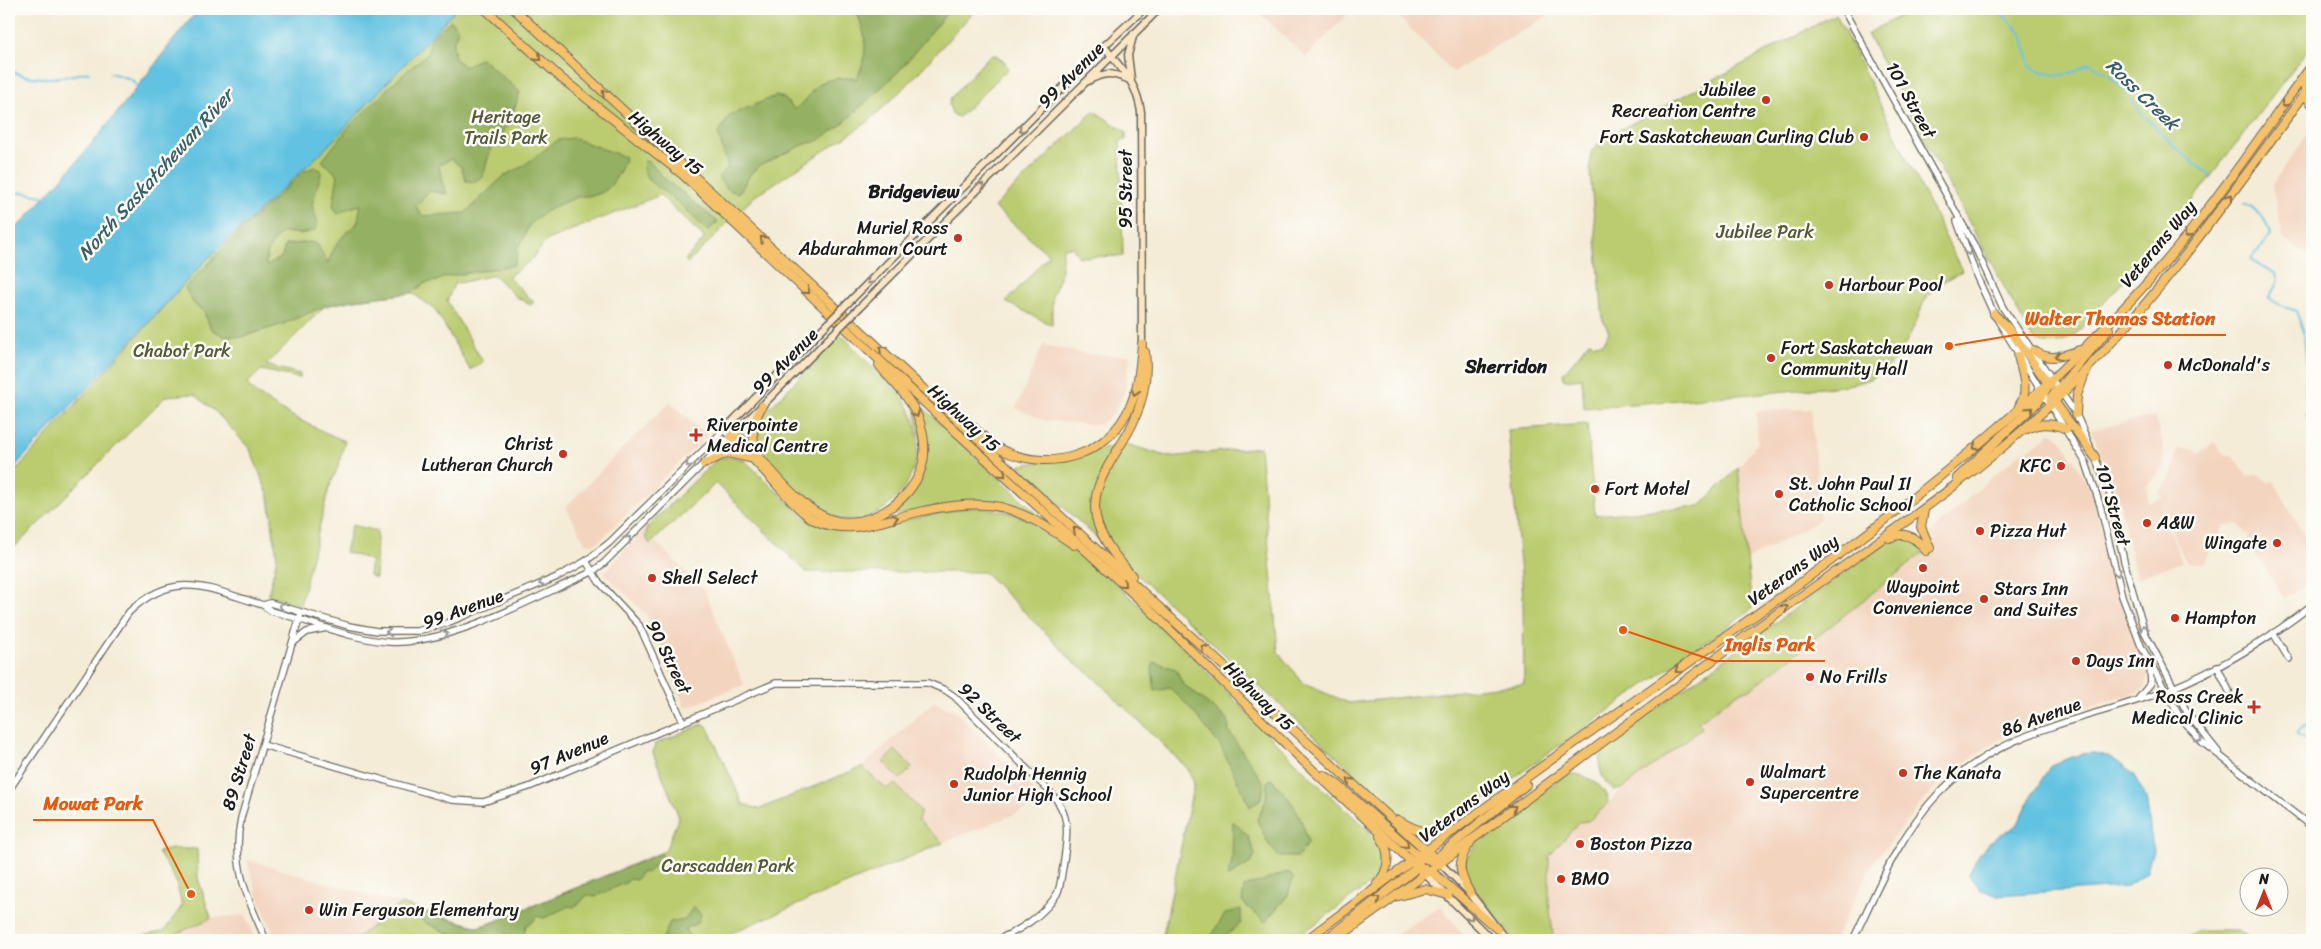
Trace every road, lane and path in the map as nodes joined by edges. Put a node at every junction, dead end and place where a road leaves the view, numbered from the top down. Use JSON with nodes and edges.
{"nodes":[{"id":1,"x":485,"y":9,"type":"edge"},
{"id":2,"x":1144,"y":9,"type":"edge"},
{"id":3,"x":1159,"y":9,"type":"edge"},
{"id":4,"x":1843,"y":9,"type":"edge"},
{"id":5,"x":515,"y":10,"type":"edge"},
{"id":6,"x":1135,"y":31,"type":"junction"},
{"id":7,"x":1104,"y":46,"type":"junction"},
{"id":8,"x":1111,"y":56,"type":"junction"},
{"id":9,"x":2312,"y":64,"type":"edge"},
{"id":10,"x":2303,"y":77,"type":"junction"},
{"id":11,"x":1131,"y":80,"type":"junction"},
{"id":12,"x":1082,"y":84,"type":"junction"},
{"id":13,"x":2312,"y":84,"type":"edge"},
{"id":14,"x":2306,"y":92,"type":"junction"},
{"id":15,"x":2312,"y":104,"type":"edge"},
{"id":16,"x":1952,"y":206,"type":"junction"},
{"id":17,"x":2129,"y":302,"type":"junction"},
{"id":18,"x":1994,"y":314,"type":"junction"},
{"id":19,"x":1142,"y":344,"type":"junction"},
{"id":20,"x":866,"y":347,"type":"junction"},
{"id":21,"x":2084,"y":348,"type":"junction"},
{"id":22,"x":2033,"y":350,"type":"junction"},
{"id":23,"x":2018,"y":356,"type":"junction"},
{"id":24,"x":2086,"y":369,"type":"junction"},
{"id":25,"x":918,"y":382,"type":"junction"},
{"id":26,"x":2051,"y":392,"type":"junction"},
{"id":27,"x":762,"y":406,"type":"junction"},
{"id":28,"x":2076,"y":414,"type":"junction"},
{"id":29,"x":2012,"y":415,"type":"junction"},
{"id":30,"x":725,"y":428,"type":"junction"},
{"id":31,"x":2066,"y":429,"type":"junction"},
{"id":32,"x":2019,"y":433,"type":"junction"},
{"id":33,"x":733,"y":435,"type":"junction"},
{"id":34,"x":755,"y":456,"type":"junction"},
{"id":35,"x":2095,"y":457,"type":"junction"},
{"id":36,"x":704,"y":464,"type":"junction"},
{"id":37,"x":1946,"y":493,"type":"junction"},
{"id":38,"x":1925,"y":509,"type":"junction"},
{"id":39,"x":1870,"y":548,"type":"junction"},
{"id":40,"x":586,"y":561,"type":"junction"},
{"id":41,"x":1106,"y":568,"type":"junction"},
{"id":42,"x":592,"y":572,"type":"junction"},
{"id":43,"x":1150,"y":599,"type":"junction"},
{"id":44,"x":2312,"y":605,"type":"edge"},
{"id":45,"x":301,"y":615,"type":"junction"},
{"id":46,"x":329,"y":628,"type":"junction"},
{"id":47,"x":2274,"y":633,"type":"junction"},
{"id":48,"x":294,"y":642,"type":"junction"},
{"id":49,"x":2148,"y":659,"type":"junction"},
{"id":50,"x":2289,"y":659,"type":"dead end"},
{"id":51,"x":2217,"y":666,"type":"junction"},
{"id":52,"x":884,"y":682,"type":"joint"},
{"id":53,"x":2173,"y":688,"type":"junction"},
{"id":54,"x":2165,"y":690,"type":"junction"},
{"id":55,"x":2229,"y":691,"type":"dead end"},
{"id":56,"x":2137,"y":700,"type":"junction"},
{"id":57,"x":683,"y":722,"type":"junction"},
{"id":58,"x":263,"y":745,"type":"junction"},
{"id":59,"x":2219,"y":753,"type":"junction"},
{"id":60,"x":1301,"y":759,"type":"junction"},
{"id":61,"x":1545,"y":765,"type":"junction"},
{"id":62,"x":9,"y":790,"type":"edge"},
{"id":63,"x":1386,"y":814,"type":"junction"},
{"id":64,"x":1370,"y":822,"type":"junction"},
{"id":65,"x":2312,"y":827,"type":"edge"},
{"id":66,"x":1456,"y":830,"type":"junction"},
{"id":67,"x":1474,"y":837,"type":"junction"},
{"id":68,"x":1419,"y":860,"type":"junction"},
{"id":69,"x":1437,"y":862,"type":"junction"},
{"id":70,"x":1427,"y":871,"type":"junction"},
{"id":71,"x":1470,"y":893,"type":"junction"},
{"id":72,"x":1366,"y":895,"type":"junction"},
{"id":73,"x":1448,"y":895,"type":"junction"},
{"id":74,"x":1390,"y":899,"type":"junction"},
{"id":75,"x":1497,"y":929,"type":"junction"},
{"id":76,"x":266,"y":940,"type":"edge"},
{"id":77,"x":997,"y":940,"type":"edge"},
{"id":78,"x":1306,"y":940,"type":"edge"},
{"id":79,"x":1325,"y":940,"type":"edge"},
{"id":80,"x":1335,"y":940,"type":"edge"},
{"id":81,"x":1492,"y":940,"type":"edge"},
{"id":82,"x":1506,"y":940,"type":"edge"},
{"id":83,"x":1853,"y":940,"type":"edge"}],
"edges":[{"from":1,"to":20,"type":"main road","name":"Highway 15","one_way":true},
{"from":2,"to":7,"type":"main road","name":"99 Avenue"},
{"from":3,"to":6,"type":"main road","name":"99 Avenue"},
{"from":4,"to":16,"type":"street","name":"101 Street"},
{"from":25,"to":5,"type":"main road","name":"Highway 15","one_way":true},
{"from":6,"to":8,"type":"main road","name":"99 Avenue"},
{"from":6,"to":11,"type":"main road"},
{"from":7,"to":8,"type":"main road","name":"95 Street"},
{"from":7,"to":30,"type":"main road","name":"99 Avenue","one_way":true,"bridge":true},
{"from":8,"to":11,"type":"main road","name":"95 Street"},
{"from":8,"to":12,"type":"main road","name":"99 Avenue"},
{"from":9,"to":10,"type":"main road","name":"Veterans Way"},
{"from":10,"to":14,"type":"main road"},
{"from":10,"to":17,"type":"main road","name":"Veterans Way","one_way":true},
{"from":11,"to":12,"type":"main road"},
{"from":11,"to":19,"type":"main road","name":"95 Street"},
{"from":27,"to":12,"type":"main road","name":"99 Avenue","one_way":true,"bridge":true},
{"from":13,"to":14,"type":"main road","name":"Veterans Way"},
{"from":14,"to":15,"type":"main road"},
{"from":24,"to":14,"type":"main road","name":"Veterans Way","one_way":true},
{"from":16,"to":18,"type":"street","name":"101 Street","one_way":true},
{"from":16,"to":22,"type":"street","name":"101 Street"},
{"from":17,"to":21,"type":"main road","name":"Veterans Way"},
{"from":17,"to":26,"type":"main road"},
{"from":18,"to":23,"type":"street","name":"101 Street"},
{"from":18,"to":26,"type":"main road"},
{"from":19,"to":25,"type":"main road","one_way":true},
{"from":19,"to":43,"type":"main road"},
{"from":20,"to":34,"type":"main road","one_way":true},
{"from":20,"to":41,"type":"main road","name":"Highway 15","one_way":true},
{"from":21,"to":22,"type":"main road","one_way":true},
{"from":21,"to":26,"type":"main road","name":"Veterans Way"},
{"from":22,"to":26,"type":"street","name":"101 Street"},
{"from":23,"to":26,"type":"street","name":"101 Street"},
{"from":23,"to":29,"type":"main road"},
{"from":24,"to":26,"type":"main road","name":"Veterans Way"},
{"from":24,"to":28,"type":"main road"},
{"from":43,"to":25,"type":"main road","name":"Highway 15","one_way":true},
{"from":26,"to":28,"type":"street","name":"101 Street"},
{"from":26,"to":29,"type":"main road","name":"Veterans Way"},
{"from":26,"to":31,"type":"street","name":"101 Street"},
{"from":26,"to":32,"type":"main road","name":"Veterans Way"},
{"from":26,"to":35,"type":"main road"},
{"from":37,"to":26,"type":"main road","one_way":true},
{"from":27,"to":33,"type":"main road","name":"99 Avenue"},
{"from":27,"to":34,"type":"main road"},
{"from":28,"to":35,"type":"street","name":"101 Street"},
{"from":29,"to":61,"type":"main road","name":"Veterans Way","one_way":true},
{"from":30,"to":33,"type":"street"},
{"from":30,"to":40,"type":"street","name":"99 Avenue","one_way":true},
{"from":31,"to":32,"type":"main road"},
{"from":31,"to":49,"type":"street","name":"101 Street","one_way":true},
{"from":32,"to":37,"type":"main road","name":"Veterans Way"},
{"from":33,"to":34,"type":"main road"},
{"from":33,"to":36,"type":"street","name":"99 Avenue"},
{"from":34,"to":36,"type":"main road"},
{"from":34,"to":41,"type":"main road","one_way":true},
{"from":53,"to":35,"type":"street","name":"101 Street","one_way":true},
{"from":42,"to":36,"type":"street","name":"99 Avenue","one_way":true},
{"from":37,"to":38,"type":"main road","name":"Veterans Way"},
{"from":38,"to":39,"type":"main road","name":"Veterans Way"},
{"from":38,"to":39,"type":"main road"},
{"from":67,"to":39,"type":"main road","name":"Veterans Way","one_way":true},
{"from":40,"to":42,"type":"street","name":"90 Street"},
{"from":40,"to":45,"type":"street","name":"99 Avenue","one_way":true},
{"from":41,"to":60,"type":"main road","name":"Highway 15","one_way":true},
{"from":46,"to":42,"type":"street","name":"99 Avenue","one_way":true},
{"from":42,"to":57,"type":"street","name":"90 Street"},
{"from":63,"to":43,"type":"main road","name":"Highway 15","one_way":true},
{"from":44,"to":47,"type":"street","name":"86 Avenue"},
{"from":45,"to":46,"type":"street","name":"99 Avenue"},
{"from":45,"to":48,"type":"street","name":"89 Street"},
{"from":45,"to":62,"type":"street","name":"99 Avenue"},
{"from":46,"to":48,"type":"street"},
{"from":47,"to":50,"type":"street"},
{"from":47,"to":51,"type":"street","name":"86 Avenue"},
{"from":48,"to":58,"type":"street","name":"89 Street"},
{"from":49,"to":54,"type":"street","name":"101 Street"},
{"from":49,"to":56,"type":"street"},
{"from":51,"to":53,"type":"street","name":"86 Avenue"},
{"from":51,"to":55,"type":"street"},
{"from":52,"to":57,"type":"street","name":"97 Avenue"},
{"from":52,"to":77,"type":"street","name":"92 Street"},
{"from":53,"to":54,"type":"street","name":"86 Avenue"},
{"from":53,"to":59,"type":"street","name":"101 Street"},
{"from":54,"to":56,"type":"street","name":"86 Avenue"},
{"from":54,"to":59,"type":"street","name":"101 Street","one_way":true},
{"from":56,"to":83,"type":"street","name":"86 Avenue"},
{"from":57,"to":58,"type":"street","name":"97 Avenue"},
{"from":58,"to":76,"type":"street","name":"89 Street"},
{"from":59,"to":65,"type":"street","name":"101 Street"},
{"from":60,"to":64,"type":"main road","name":"Highway 15"},
{"from":60,"to":68,"type":"main road","one_way":true},
{"from":61,"to":66,"type":"main road","name":"Veterans Way"},
{"from":61,"to":69,"type":"main road"},
{"from":63,"to":66,"type":"main road"},
{"from":63,"to":68,"type":"main road","name":"Highway 15"},
{"from":64,"to":68,"type":"main road","name":"Highway 15"},
{"from":64,"to":72,"type":"main road"},
{"from":66,"to":68,"type":"main road","name":"Veterans Way"},
{"from":67,"to":69,"type":"main road","name":"Veterans Way"},
{"from":67,"to":71,"type":"main road"},
{"from":68,"to":69,"type":"main road"},
{"from":68,"to":70,"type":"main road"},
{"from":68,"to":72,"type":"main road","name":"Veterans Way"},
{"from":79,"to":68,"type":"main road","one_way":true},
{"from":69,"to":70,"type":"main road","name":"Veterans Way"},
{"from":69,"to":71,"type":"main road"},
{"from":70,"to":73,"type":"main road"},
{"from":70,"to":74,"type":"main road","name":"Veterans Way"},
{"from":70,"to":75,"type":"main road"},
{"from":71,"to":75,"type":"main road"},
{"from":72,"to":78,"type":"main road","name":"Veterans Way"},
{"from":73,"to":74,"type":"main road"},
{"from":73,"to":81,"type":"main road","one_way":true},
{"from":74,"to":80,"type":"main road","name":"Veterans Way"},
{"from":75,"to":82,"type":"main road"}]}
